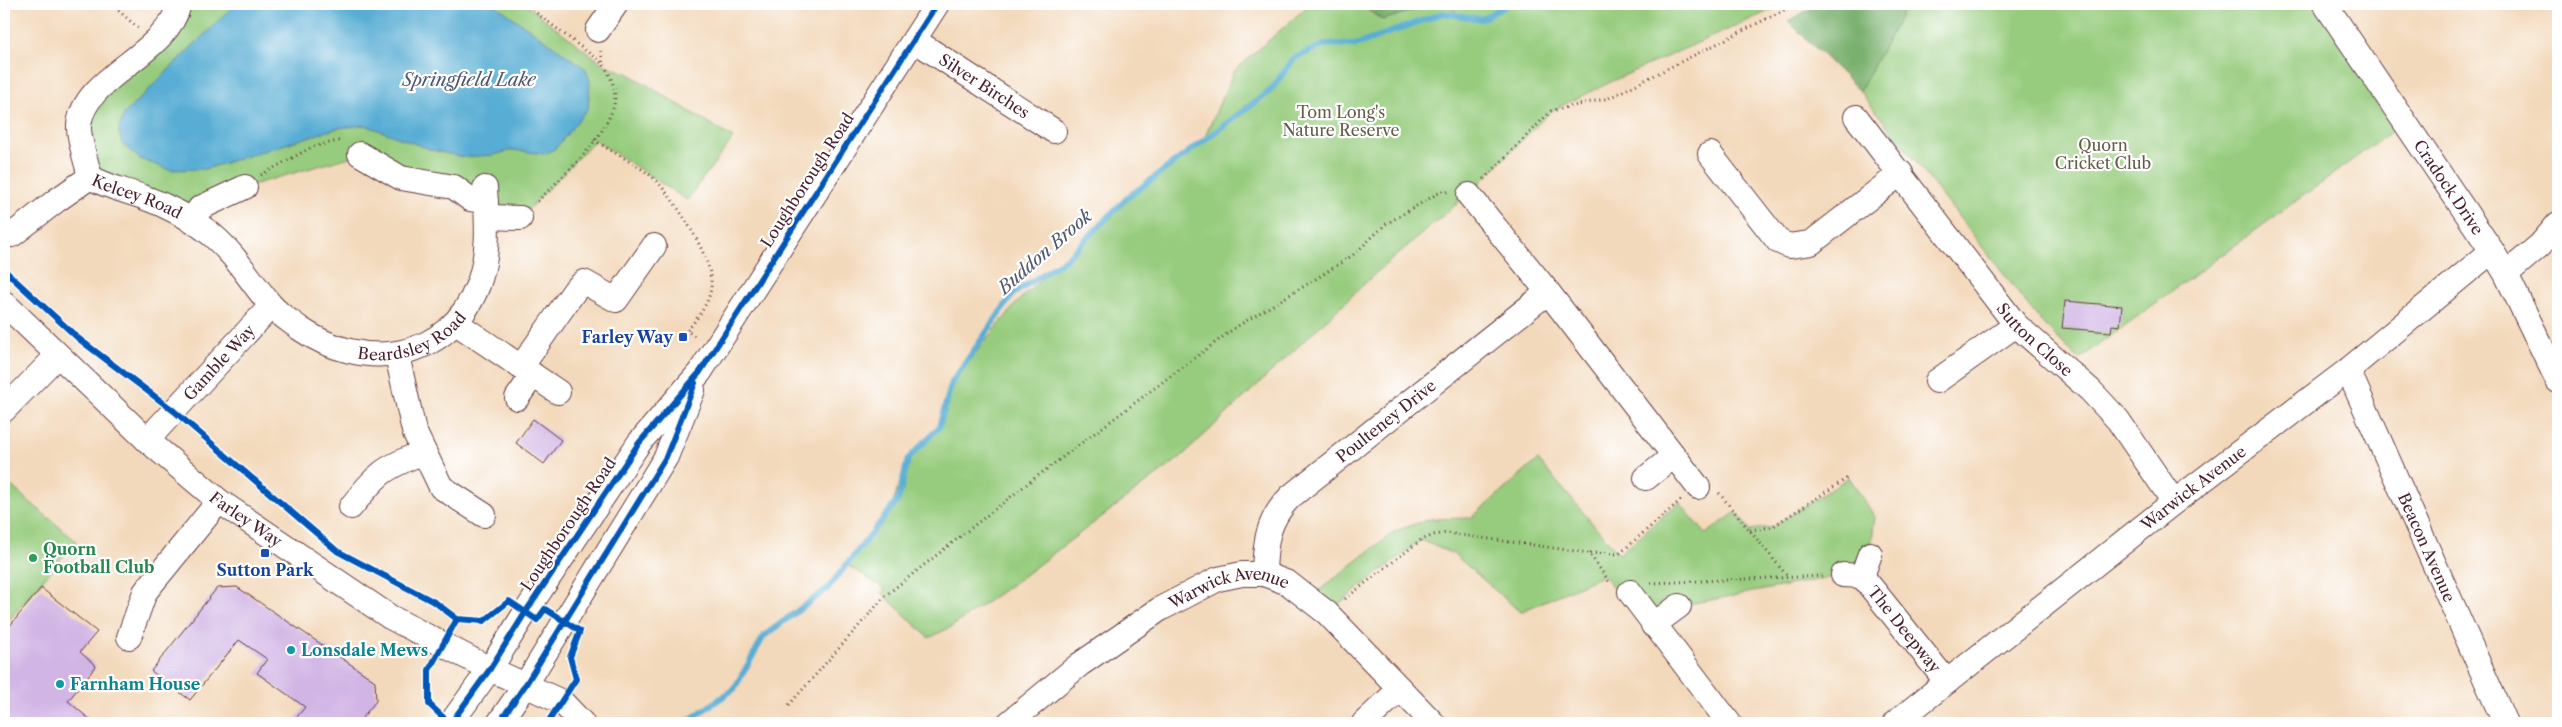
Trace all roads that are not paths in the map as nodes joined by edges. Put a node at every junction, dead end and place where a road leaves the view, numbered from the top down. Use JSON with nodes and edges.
{"nodes":[{"id":1,"x":180,"y":4,"type":"edge"},
{"id":2,"x":616,"y":4,"type":"edge"},
{"id":3,"x":937,"y":4,"type":"edge"},
{"id":4,"x":2325,"y":4,"type":"edge"},
{"id":5,"x":598,"y":30,"type":"dead end"},
{"id":6,"x":914,"y":40,"type":"junction"},
{"id":7,"x":1856,"y":117,"type":"dead end"},
{"id":8,"x":1054,"y":131,"type":"dead end"},
{"id":9,"x":354,"y":146,"type":"road end"},
{"id":10,"x":1710,"y":154,"type":"dead end"},
{"id":11,"x":1901,"y":173,"type":"junction"},
{"id":12,"x":90,"y":178,"type":"junction"},
{"id":13,"x":250,"y":183,"type":"road end"},
{"id":14,"x":1469,"y":195,"type":"road end"},
{"id":15,"x":486,"y":202,"type":"junction"},
{"id":16,"x":520,"y":218,"type":"road end"},
{"id":17,"x":191,"y":221,"type":"junction"},
{"id":18,"x":2558,"y":224,"type":"edge"},
{"id":19,"x":12,"y":235,"type":"dead end"},
{"id":20,"x":654,"y":246,"type":"dead end"},
{"id":21,"x":2492,"y":251,"type":"junction"},
{"id":22,"x":2506,"y":274,"type":"junction"},
{"id":23,"x":1548,"y":292,"type":"junction"},
{"id":24,"x":4,"y":303,"type":"edge"},
{"id":25,"x":271,"y":306,"type":"junction"},
{"id":26,"x":456,"y":323,"type":"junction"},
{"id":27,"x":2016,"y":325,"type":"junction"},
{"id":28,"x":397,"y":355,"type":"junction"},
{"id":29,"x":57,"y":356,"type":"junction"},
{"id":30,"x":2348,"y":370,"type":"junction"},
{"id":31,"x":527,"y":371,"type":"junction"},
{"id":32,"x":700,"y":372,"type":"junction"},
{"id":33,"x":1937,"y":381,"type":"dead end"},
{"id":34,"x":2558,"y":381,"type":"edge"},
{"id":35,"x":558,"y":392,"type":"dead end"},
{"id":36,"x":517,"y":398,"type":"dead end"},
{"id":37,"x":4,"y":410,"type":"edge"},
{"id":38,"x":146,"y":440,"type":"junction"},
{"id":39,"x":424,"y":452,"type":"junction"},
{"id":40,"x":1674,"y":456,"type":"junction"},
{"id":41,"x":1646,"y":478,"type":"dead end"},
{"id":42,"x":1698,"y":487,"type":"road end"},
{"id":43,"x":219,"y":501,"type":"junction"},
{"id":44,"x":2174,"y":502,"type":"junction"},
{"id":45,"x":351,"y":507,"type":"dead end"},
{"id":46,"x":484,"y":515,"type":"dead end"},
{"id":47,"x":1870,"y":554,"type":"dead end"},
{"id":48,"x":1264,"y":574,"type":"junction"},
{"id":49,"x":1630,"y":592,"type":"road end"},
{"id":50,"x":1679,"y":606,"type":"dead end"},
{"id":51,"x":1654,"y":625,"type":"junction"},
{"id":52,"x":129,"y":637,"type":"dead end"},
{"id":53,"x":490,"y":669,"type":"junction"},
{"id":54,"x":1946,"y":682,"type":"junction"},
{"id":55,"x":526,"y":684,"type":"junction"},
{"id":56,"x":1400,"y":689,"type":"junction"},
{"id":57,"x":451,"y":723,"type":"edge"},
{"id":58,"x":499,"y":723,"type":"edge"},
{"id":59,"x":582,"y":723,"type":"edge"},
{"id":60,"x":1009,"y":723,"type":"edge"},
{"id":61,"x":1364,"y":723,"type":"edge"},
{"id":62,"x":1433,"y":723,"type":"edge"},
{"id":63,"x":1729,"y":723,"type":"edge"},
{"id":64,"x":1895,"y":723,"type":"edge"},
{"id":65,"x":2505,"y":723,"type":"edge"}],
"edges":[{"from":1,"to":12,"type":"street","name":"Kelcey Road"},
{"from":2,"to":5,"type":"street"},
{"from":3,"to":6,"type":"street","name":"Loughborough Road"},
{"from":4,"to":21,"type":"street","name":"Cradock Drive"},
{"from":6,"to":8,"type":"street","name":"Silver Birches"},
{"from":6,"to":32,"type":"street","name":"Loughborough Road"},
{"from":7,"to":11,"type":"street","name":"Sutton Close"},
{"from":9,"to":15,"type":"street"},
{"from":10,"to":11,"type":"street"},
{"from":11,"to":27,"type":"street","name":"Sutton Close"},
{"from":12,"to":17,"type":"street","name":"Kelcey Road"},
{"from":12,"to":19,"type":"street"},
{"from":13,"to":17,"type":"street"},
{"from":14,"to":23,"type":"street"},
{"from":15,"to":16,"type":"street"},
{"from":15,"to":26,"type":"street","name":"Beardsley Road"},
{"from":17,"to":25,"type":"street","name":"Kelcey Road"},
{"from":18,"to":22,"type":"street"},
{"from":20,"to":31,"type":"street"},
{"from":21,"to":22,"type":"street","name":"Cradock Drive"},
{"from":21,"to":30,"type":"street","name":"Warwick Avenue"},
{"from":22,"to":34,"type":"street","name":"Cradock Drive"},
{"from":23,"to":40,"type":"street"},
{"from":23,"to":48,"type":"street","name":"Poulteney Drive"},
{"from":24,"to":29,"type":"street","name":"Farley Way"},
{"from":25,"to":28,"type":"street","name":"Beardsley Road"},
{"from":25,"to":38,"type":"street","name":"Gamble Way"},
{"from":26,"to":28,"type":"street","name":"Beardsley Road"},
{"from":26,"to":31,"type":"street"},
{"from":27,"to":33,"type":"street"},
{"from":27,"to":44,"type":"street","name":"Sutton Close"},
{"from":28,"to":39,"type":"street"},
{"from":29,"to":37,"type":"street"},
{"from":29,"to":38,"type":"street","name":"Farley Way"},
{"from":30,"to":44,"type":"street","name":"Warwick Avenue"},
{"from":30,"to":65,"type":"street","name":"Beacon Avenue"},
{"from":31,"to":35,"type":"street"},
{"from":31,"to":36,"type":"street"},
{"from":32,"to":53,"type":"street","name":"Loughborough Road"},
{"from":32,"to":55,"type":"street","name":"Loughborough Road"},
{"from":38,"to":43,"type":"street","name":"Farley Way"},
{"from":39,"to":45,"type":"street"},
{"from":39,"to":46,"type":"street"},
{"from":40,"to":41,"type":"street"},
{"from":40,"to":42,"type":"street"},
{"from":43,"to":52,"type":"street"},
{"from":43,"to":53,"type":"street","name":"Farley Way"},
{"from":44,"to":54,"type":"street","name":"Warwick Avenue"},
{"from":47,"to":54,"type":"street","name":"The Deepway"},
{"from":48,"to":56,"type":"street","name":"Warwick Avenue"},
{"from":48,"to":60,"type":"street","name":"Warwick Avenue"},
{"from":49,"to":51,"type":"street"},
{"from":50,"to":51,"type":"street"},
{"from":51,"to":63,"type":"street"},
{"from":53,"to":55,"type":"street","name":"Farley Way"},
{"from":53,"to":57,"type":"street","name":"Loughborough Road"},
{"from":54,"to":64,"type":"street","name":"Warwick Avenue"},
{"from":55,"to":58,"type":"street","name":"Loughborough Road"},
{"from":55,"to":59,"type":"street","name":"Farley Way"},
{"from":56,"to":61,"type":"street"},
{"from":56,"to":62,"type":"street","name":"Warwick Avenue"}]}
